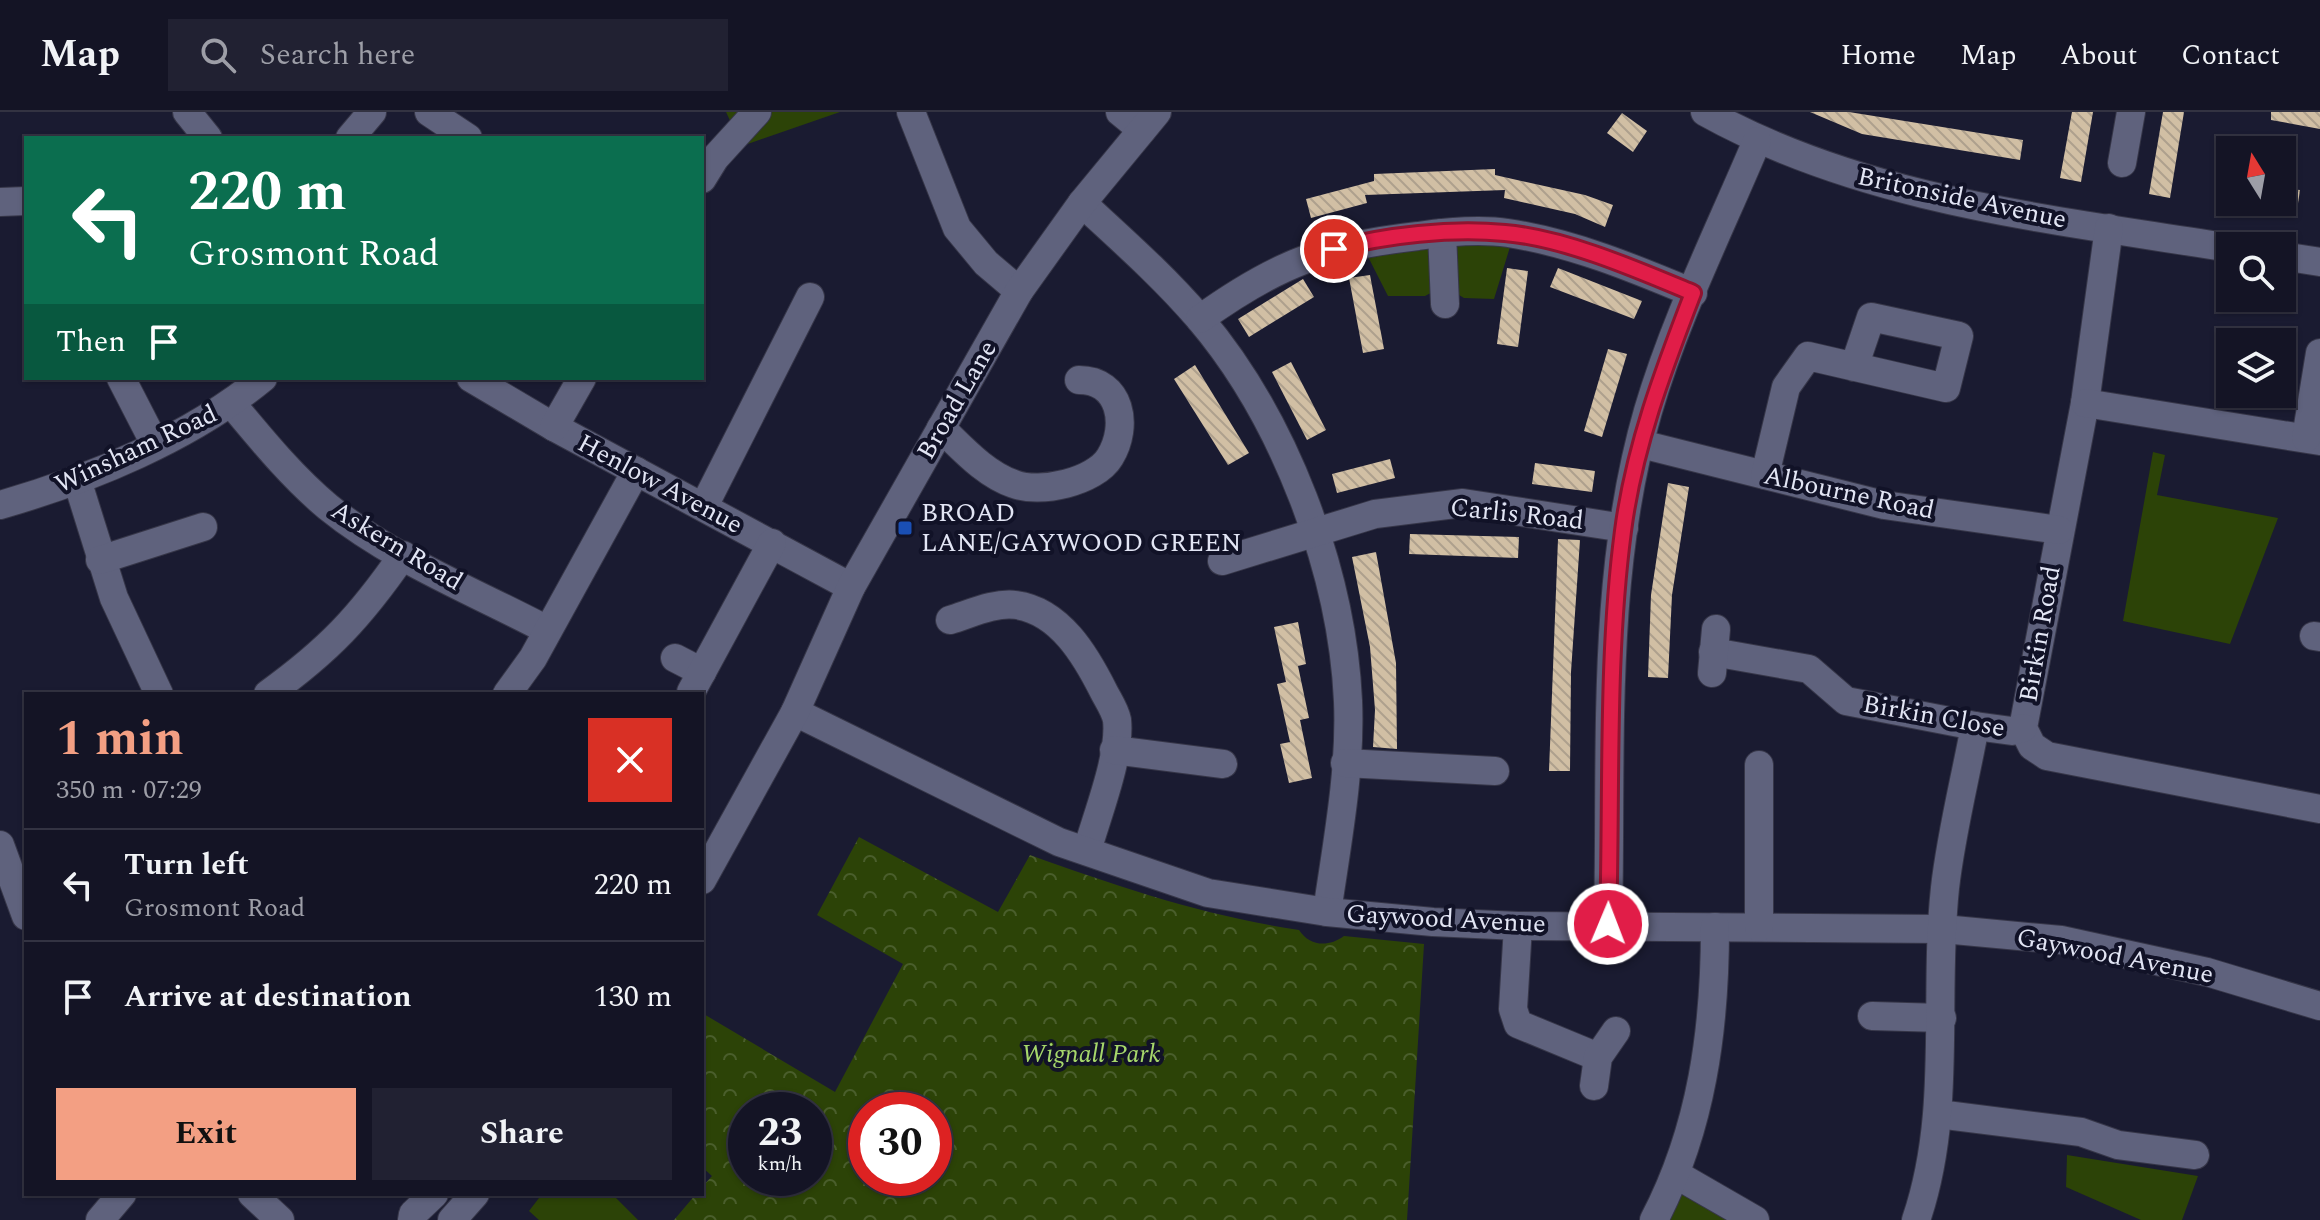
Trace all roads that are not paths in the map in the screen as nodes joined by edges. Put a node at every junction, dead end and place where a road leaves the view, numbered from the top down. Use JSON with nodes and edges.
{"nodes":[{"id":1,"x":187,"y":112,"type":"edge"},
{"id":2,"x":372,"y":112,"type":"edge"},
{"id":3,"x":429,"y":112,"type":"edge"},
{"id":4,"x":757,"y":112,"type":"edge"},
{"id":5,"x":911,"y":112,"type":"edge"},
{"id":6,"x":1120,"y":112,"type":"edge"},
{"id":7,"x":1705,"y":112,"type":"edge"},
{"id":8,"x":2131,"y":112,"type":"edge"},
{"id":9,"x":1150,"y":121,"type":"edge"},
{"id":10,"x":206,"y":136,"type":"edge"},
{"id":11,"x":352,"y":136,"type":"edge"},
{"id":12,"x":465,"y":136,"type":"edge"},
{"id":13,"x":1757,"y":141,"type":"junction"},
{"id":14,"x":2122,"y":163,"type":"dead end"},
{"id":15,"x":704,"y":176,"type":"edge"},
{"id":16,"x":24,"y":201,"type":"edge"},
{"id":17,"x":0,"y":202,"type":"edge"},
{"id":18,"x":1082,"y":203,"type":"junction"},
{"id":19,"x":2109,"y":228,"type":"junction"},
{"id":20,"x":1442,"y":233,"type":"junction"},
{"id":21,"x":2216,"y":246,"type":"edge"},
{"id":22,"x":2296,"y":258,"type":"edge"},
{"id":23,"x":2320,"y":262,"type":"edge"},
{"id":24,"x":1019,"y":291,"type":"junction"},
{"id":25,"x":1693,"y":293,"type":"junction"},
{"id":26,"x":810,"y":297,"type":"dead end"},
{"id":27,"x":1445,"y":304,"type":"dead end"},
{"id":28,"x":1200,"y":319,"type":"junction"},
{"id":29,"x":2320,"y":353,"type":"edge"},
{"id":30,"x":1854,"y":367,"type":"dead end"},
{"id":31,"x":122,"y":380,"type":"edge"},
{"id":32,"x":261,"y":380,"type":"edge"},
{"id":33,"x":474,"y":380,"type":"edge"},
{"id":34,"x":581,"y":380,"type":"edge"},
{"id":35,"x":1079,"y":380,"type":"dead end"},
{"id":36,"x":2085,"y":403,"type":"junction"},
{"id":37,"x":232,"y":404,"type":"junction"},
{"id":38,"x":554,"y":427,"type":"junction"},
{"id":39,"x":941,"y":428,"type":"junction"},
{"id":40,"x":2313,"y":440,"type":"edge"},
{"id":41,"x":155,"y":444,"type":"junction"},
{"id":42,"x":1641,"y":444,"type":"junction"},
{"id":43,"x":636,"y":471,"type":"junction"},
{"id":44,"x":1765,"y":475,"type":"junction"},
{"id":45,"x":77,"y":480,"type":"junction"},
{"id":46,"x":0,"y":505,"type":"edge"},
{"id":47,"x":704,"y":506,"type":"junction"},
{"id":48,"x":203,"y":527,"type":"dead end"},
{"id":49,"x":1624,"y":528,"type":"junction"},
{"id":50,"x":2059,"y":530,"type":"junction"},
{"id":51,"x":1317,"y":532,"type":"junction"},
{"id":52,"x":772,"y":543,"type":"junction"},
{"id":53,"x":403,"y":555,"type":"junction"},
{"id":54,"x":100,"y":560,"type":"junction"},
{"id":55,"x":1222,"y":561,"type":"dead end"},
{"id":56,"x":851,"y":587,"type":"junction"},
{"id":57,"x":950,"y":620,"type":"dead end"},
{"id":58,"x":547,"y":630,"type":"junction"},
{"id":59,"x":1714,"y":651,"type":"dead end"},
{"id":60,"x":675,"y":658,"type":"dead end"},
{"id":61,"x":158,"y":692,"type":"edge"},
{"id":62,"x":271,"y":692,"type":"edge"},
{"id":63,"x":508,"y":692,"type":"edge"},
{"id":64,"x":795,"y":712,"type":"junction"},
{"id":65,"x":1975,"y":726,"type":"junction"},
{"id":66,"x":2023,"y":728,"type":"junction"},
{"id":67,"x":1114,"y":750,"type":"junction"},
{"id":68,"x":1345,"y":763,"type":"junction"},
{"id":69,"x":1223,"y":764,"type":"dead end"},
{"id":70,"x":1759,"y":765,"type":"dead end"},
{"id":71,"x":1495,"y":771,"type":"dead end"},
{"id":72,"x":2320,"y":809,"type":"edge"},
{"id":73,"x":0,"y":845,"type":"edge"},
{"id":74,"x":1087,"y":851,"type":"junction"},
{"id":75,"x":704,"y":876,"type":"edge"},
{"id":76,"x":24,"y":911,"type":"edge"},
{"id":77,"x":1327,"y":912,"type":"junction"},
{"id":78,"x":1608,"y":924,"type":"junction"},
{"id":79,"x":1518,"y":926,"type":"junction"},
{"id":80,"x":1715,"y":927,"type":"junction"},
{"id":81,"x":1759,"y":927,"type":"junction"},
{"id":82,"x":1943,"y":929,"type":"junction"},
{"id":83,"x":2320,"y":1006,"type":"edge"},
{"id":84,"x":1872,"y":1016,"type":"dead end"},
{"id":85,"x":1942,"y":1018,"type":"junction"},
{"id":86,"x":1616,"y":1031,"type":"dead end"},
{"id":87,"x":1598,"y":1057,"type":"junction"},
{"id":88,"x":1594,"y":1086,"type":"dead end"},
{"id":89,"x":1938,"y":1114,"type":"junction"},
{"id":90,"x":2195,"y":1155,"type":"dead end"},
{"id":91,"x":1677,"y":1175,"type":"junction"},
{"id":92,"x":120,"y":1196,"type":"edge"},
{"id":93,"x":254,"y":1196,"type":"edge"},
{"id":94,"x":432,"y":1196,"type":"edge"},
{"id":95,"x":100,"y":1220,"type":"edge"},
{"id":96,"x":280,"y":1220,"type":"edge"},
{"id":97,"x":412,"y":1220,"type":"edge"},
{"id":98,"x":1654,"y":1220,"type":"edge"},
{"id":99,"x":1755,"y":1220,"type":"edge"},
{"id":100,"x":1916,"y":1220,"type":"edge"}],
"edges":[{"from":1,"to":10,"type":"street"},
{"from":2,"to":11,"type":"street"},
{"from":3,"to":12,"type":"street"},
{"from":4,"to":15,"type":"street"},
{"from":5,"to":24,"type":"street"},
{"from":6,"to":9,"type":"street"},
{"from":7,"to":13,"type":"street","name":"Britonside Avenue"},
{"from":8,"to":14,"type":"street"},
{"from":9,"to":18,"type":"street","name":"Broad Lane"},
{"from":13,"to":19,"type":"street","name":"Britonside Avenue"},
{"from":13,"to":25,"type":"street"},
{"from":16,"to":17,"type":"street"},
{"from":18,"to":24,"type":"street","name":"Broad Lane"},
{"from":18,"to":28,"type":"street"},
{"from":19,"to":21,"type":"street","name":"Britonside Avenue"},
{"from":19,"to":36,"type":"street","name":"Birkin Road"},
{"from":20,"to":25,"type":"street"},
{"from":20,"to":27,"type":"street"},
{"from":20,"to":28,"type":"street"},
{"from":22,"to":23,"type":"street"},
{"from":24,"to":39,"type":"street","name":"Broad Lane"},
{"from":25,"to":42,"type":"street"},
{"from":26,"to":47,"type":"street"},
{"from":28,"to":51,"type":"street"},
{"from":29,"to":40,"type":"street"},
{"from":30,"to":44,"type":"street"},
{"from":31,"to":41,"type":"street"},
{"from":32,"to":37,"type":"street","name":"Winsham Road"},
{"from":33,"to":38,"type":"street","name":"Henlow Avenue"},
{"from":34,"to":38,"type":"street"},
{"from":35,"to":39,"type":"street"},
{"from":36,"to":40,"type":"street"},
{"from":36,"to":50,"type":"street","name":"Birkin Road"},
{"from":37,"to":41,"type":"street","name":"Winsham Road"},
{"from":37,"to":53,"type":"street","name":"Askern Road"},
{"from":38,"to":43,"type":"street","name":"Henlow Avenue"},
{"from":39,"to":56,"type":"street","name":"Broad Lane"},
{"from":41,"to":45,"type":"street","name":"Winsham Road"},
{"from":42,"to":44,"type":"street","name":"Albourne Road"},
{"from":42,"to":49,"type":"street"},
{"from":43,"to":47,"type":"street","name":"Henlow Avenue"},
{"from":43,"to":58,"type":"street"},
{"from":44,"to":50,"type":"street","name":"Albourne Road"},
{"from":45,"to":46,"type":"street","name":"Winsham Road"},
{"from":45,"to":54,"type":"street"},
{"from":47,"to":52,"type":"street","name":"Henlow Avenue"},
{"from":48,"to":54,"type":"street"},
{"from":49,"to":51,"type":"street","name":"Carlis Road"},
{"from":49,"to":78,"type":"street"},
{"from":50,"to":66,"type":"street","name":"Birkin Road"},
{"from":51,"to":55,"type":"street","name":"Carlis Road"},
{"from":51,"to":68,"type":"street"},
{"from":52,"to":56,"type":"street","name":"Henlow Avenue"},
{"from":52,"to":60,"type":"street"},
{"from":53,"to":58,"type":"street","name":"Askern Road"},
{"from":53,"to":62,"type":"street"},
{"from":54,"to":61,"type":"street"},
{"from":56,"to":64,"type":"street","name":"Broad Lane"},
{"from":57,"to":67,"type":"street"},
{"from":58,"to":63,"type":"street"},
{"from":59,"to":65,"type":"street","name":"Birkin Close"},
{"from":64,"to":74,"type":"street","name":"Gaywood Avenue"},
{"from":64,"to":75,"type":"street","name":"Broad Lane"},
{"from":65,"to":66,"type":"street","name":"Birkin Close"},
{"from":65,"to":82,"type":"street"},
{"from":66,"to":72,"type":"street","name":"Birkin Road"},
{"from":67,"to":69,"type":"street"},
{"from":67,"to":74,"type":"street"},
{"from":68,"to":71,"type":"street"},
{"from":68,"to":77,"type":"street"},
{"from":70,"to":81,"type":"street"},
{"from":73,"to":76,"type":"street"},
{"from":74,"to":77,"type":"street","name":"Gaywood Avenue"},
{"from":77,"to":79,"type":"street","name":"Gaywood Avenue"},
{"from":78,"to":79,"type":"street","name":"Gaywood Avenue"},
{"from":78,"to":80,"type":"street","name":"Gaywood Avenue"},
{"from":79,"to":87,"type":"street"},
{"from":80,"to":81,"type":"street","name":"Gaywood Avenue"},
{"from":80,"to":91,"type":"street"},
{"from":81,"to":82,"type":"street","name":"Gaywood Avenue"},
{"from":82,"to":83,"type":"street","name":"Gaywood Avenue"},
{"from":82,"to":85,"type":"street"},
{"from":84,"to":85,"type":"street"},
{"from":85,"to":89,"type":"street"},
{"from":86,"to":87,"type":"street"},
{"from":87,"to":88,"type":"street"},
{"from":89,"to":90,"type":"street"},
{"from":89,"to":100,"type":"street"},
{"from":91,"to":98,"type":"street"},
{"from":91,"to":99,"type":"street"},
{"from":92,"to":95,"type":"street"},
{"from":93,"to":96,"type":"street"},
{"from":94,"to":97,"type":"street"}]}
